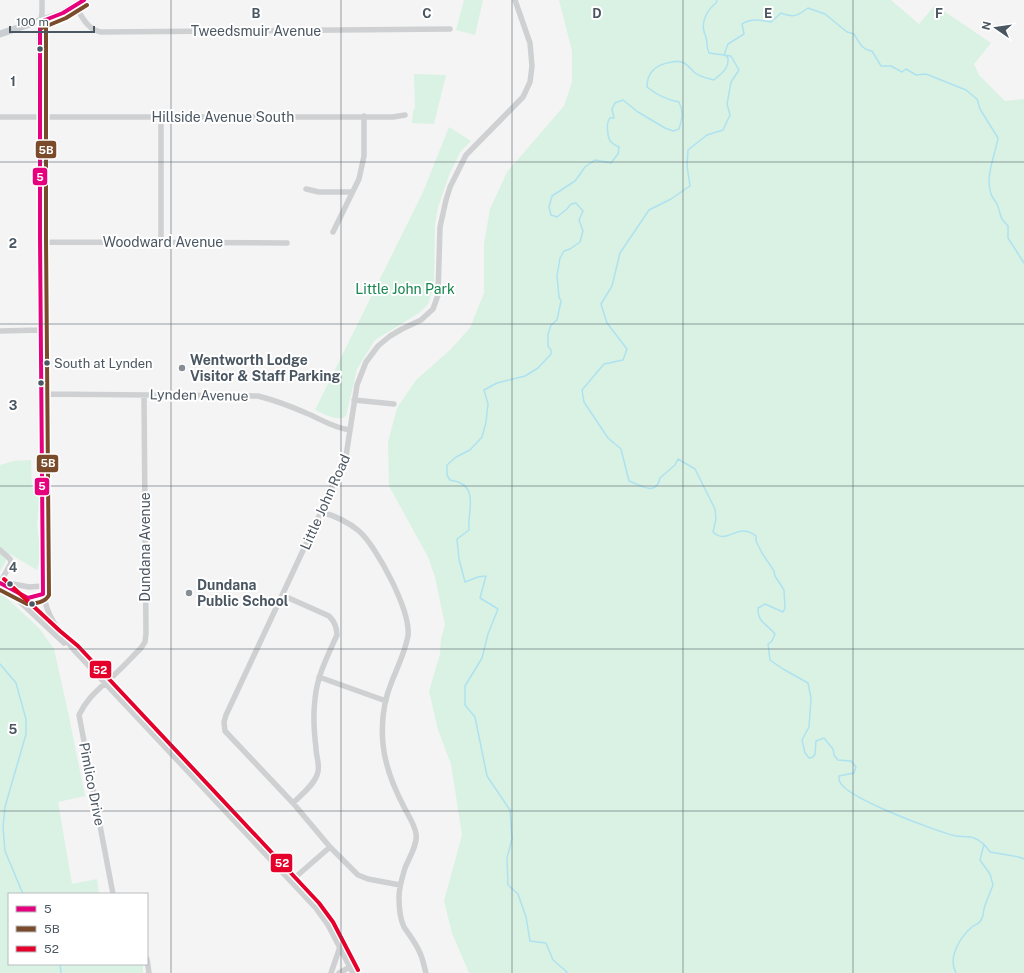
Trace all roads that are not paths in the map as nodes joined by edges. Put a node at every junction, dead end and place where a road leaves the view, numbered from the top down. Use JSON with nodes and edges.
{"nodes":[{"id":1,"x":42,"y":0,"type":"edge"},
{"id":2,"x":84,"y":0,"type":"edge"},
{"id":3,"x":515,"y":0,"type":"edge"},
{"id":4,"x":75,"y":6,"type":"junction"},
{"id":5,"x":40,"y":22,"type":"junction"},
{"id":6,"x":450,"y":29,"type":"dead end"},
{"id":7,"x":0,"y":34,"type":"edge"},
{"id":8,"x":405,"y":114,"type":"dead end"},
{"id":9,"x":364,"y":116,"type":"junction"},
{"id":10,"x":0,"y":117,"type":"edge"},
{"id":11,"x":40,"y":117,"type":"junction"},
{"id":12,"x":161,"y":117,"type":"junction"},
{"id":13,"x":306,"y":188,"type":"dead end"},
{"id":14,"x":352,"y":192,"type":"junction"},
{"id":15,"x":333,"y":232,"type":"dead end"},
{"id":16,"x":40,"y":242,"type":"junction"},
{"id":17,"x":161,"y":243,"type":"junction"},
{"id":18,"x":287,"y":243,"type":"dead end"},
{"id":19,"x":41,"y":330,"type":"junction"},
{"id":20,"x":0,"y":331,"type":"edge"},
{"id":21,"x":41,"y":394,"type":"junction"},
{"id":22,"x":144,"y":395,"type":"junction"},
{"id":23,"x":354,"y":400,"type":"junction"},
{"id":24,"x":394,"y":404,"type":"dead end"},
{"id":25,"x":350,"y":430,"type":"junction"},
{"id":26,"x":321,"y":512,"type":"junction"},
{"id":27,"x":0,"y":550,"type":"edge"},
{"id":28,"x":0,"y":583,"type":"edge"},
{"id":29,"x":43,"y":586,"type":"junction"},
{"id":30,"x":44,"y":594,"type":"junction"},
{"id":31,"x":282,"y":595,"type":"junction"},
{"id":32,"x":74,"y":650,"type":"junction"},
{"id":33,"x":319,"y":677,"type":"junction"},
{"id":34,"x":105,"y":683,"type":"junction"},
{"id":35,"x":386,"y":701,"type":"junction"},
{"id":36,"x":293,"y":804,"type":"junction"},
{"id":37,"x":330,"y":847,"type":"junction"},
{"id":38,"x":291,"y":881,"type":"junction"},
{"id":39,"x":400,"y":885,"type":"junction"},
{"id":40,"x":113,"y":893,"type":"edge"},
{"id":41,"x":340,"y":947,"type":"junction"},
{"id":42,"x":350,"y":967,"type":"junction"},
{"id":43,"x":331,"y":973,"type":"edge"},
{"id":44,"x":339,"y":973,"type":"edge"},
{"id":45,"x":353,"y":973,"type":"edge"},
{"id":46,"x":426,"y":973,"type":"edge"}],
"edges":[{"from":1,"to":5,"type":"street"},
{"from":2,"to":4,"type":"main road"},
{"from":3,"to":23,"type":"street","name":"Little John Road"},
{"from":4,"to":5,"type":"main road"},
{"from":4,"to":6,"type":"street","name":"Tweedsmuir Avenue"},
{"from":5,"to":7,"type":"main road"},
{"from":5,"to":11,"type":"street"},
{"from":8,"to":9,"type":"street","name":"Hillside Avenue South"},
{"from":9,"to":12,"type":"street","name":"Hillside Avenue South"},
{"from":9,"to":14,"type":"street"},
{"from":10,"to":11,"type":"street","name":"Hillside Avenue South"},
{"from":11,"to":12,"type":"street","name":"Hillside Avenue South"},
{"from":11,"to":16,"type":"street"},
{"from":12,"to":17,"type":"street"},
{"from":13,"to":14,"type":"street"},
{"from":14,"to":15,"type":"street"},
{"from":16,"to":17,"type":"street","name":"Woodward Avenue"},
{"from":16,"to":19,"type":"street"},
{"from":17,"to":18,"type":"street","name":"Woodward Avenue"},
{"from":19,"to":20,"type":"street"},
{"from":19,"to":21,"type":"street"},
{"from":21,"to":22,"type":"street","name":"Lynden Avenue"},
{"from":21,"to":29,"type":"street"},
{"from":22,"to":25,"type":"street","name":"Lynden Avenue"},
{"from":22,"to":34,"type":"street","name":"Dundana Avenue"},
{"from":23,"to":24,"type":"street"},
{"from":23,"to":25,"type":"street","name":"Little John Road"},
{"from":25,"to":26,"type":"street","name":"Little John Road"},
{"from":26,"to":31,"type":"street","name":"Little John Road"},
{"from":26,"to":35,"type":"street"},
{"from":27,"to":28,"type":"street"},
{"from":28,"to":29,"type":"street"},
{"from":28,"to":30,"type":"street"},
{"from":28,"to":32,"type":"street"},
{"from":29,"to":30,"type":"street"},
{"from":30,"to":32,"type":"street"},
{"from":31,"to":33,"type":"street"},
{"from":31,"to":36,"type":"street","name":"Little John Road"},
{"from":32,"to":34,"type":"street"},
{"from":33,"to":35,"type":"street"},
{"from":33,"to":36,"type":"street"},
{"from":34,"to":38,"type":"street"},
{"from":34,"to":40,"type":"street","name":"Pimlico Drive"},
{"from":35,"to":39,"type":"street"},
{"from":36,"to":37,"type":"street","name":"Little John Road"},
{"from":37,"to":38,"type":"street"},
{"from":37,"to":39,"type":"street","name":"Little John Road"},
{"from":38,"to":41,"type":"street"},
{"from":39,"to":46,"type":"street"},
{"from":41,"to":42,"type":"street"},
{"from":41,"to":43,"type":"street"},
{"from":42,"to":44,"type":"street"},
{"from":42,"to":45,"type":"street"}]}
